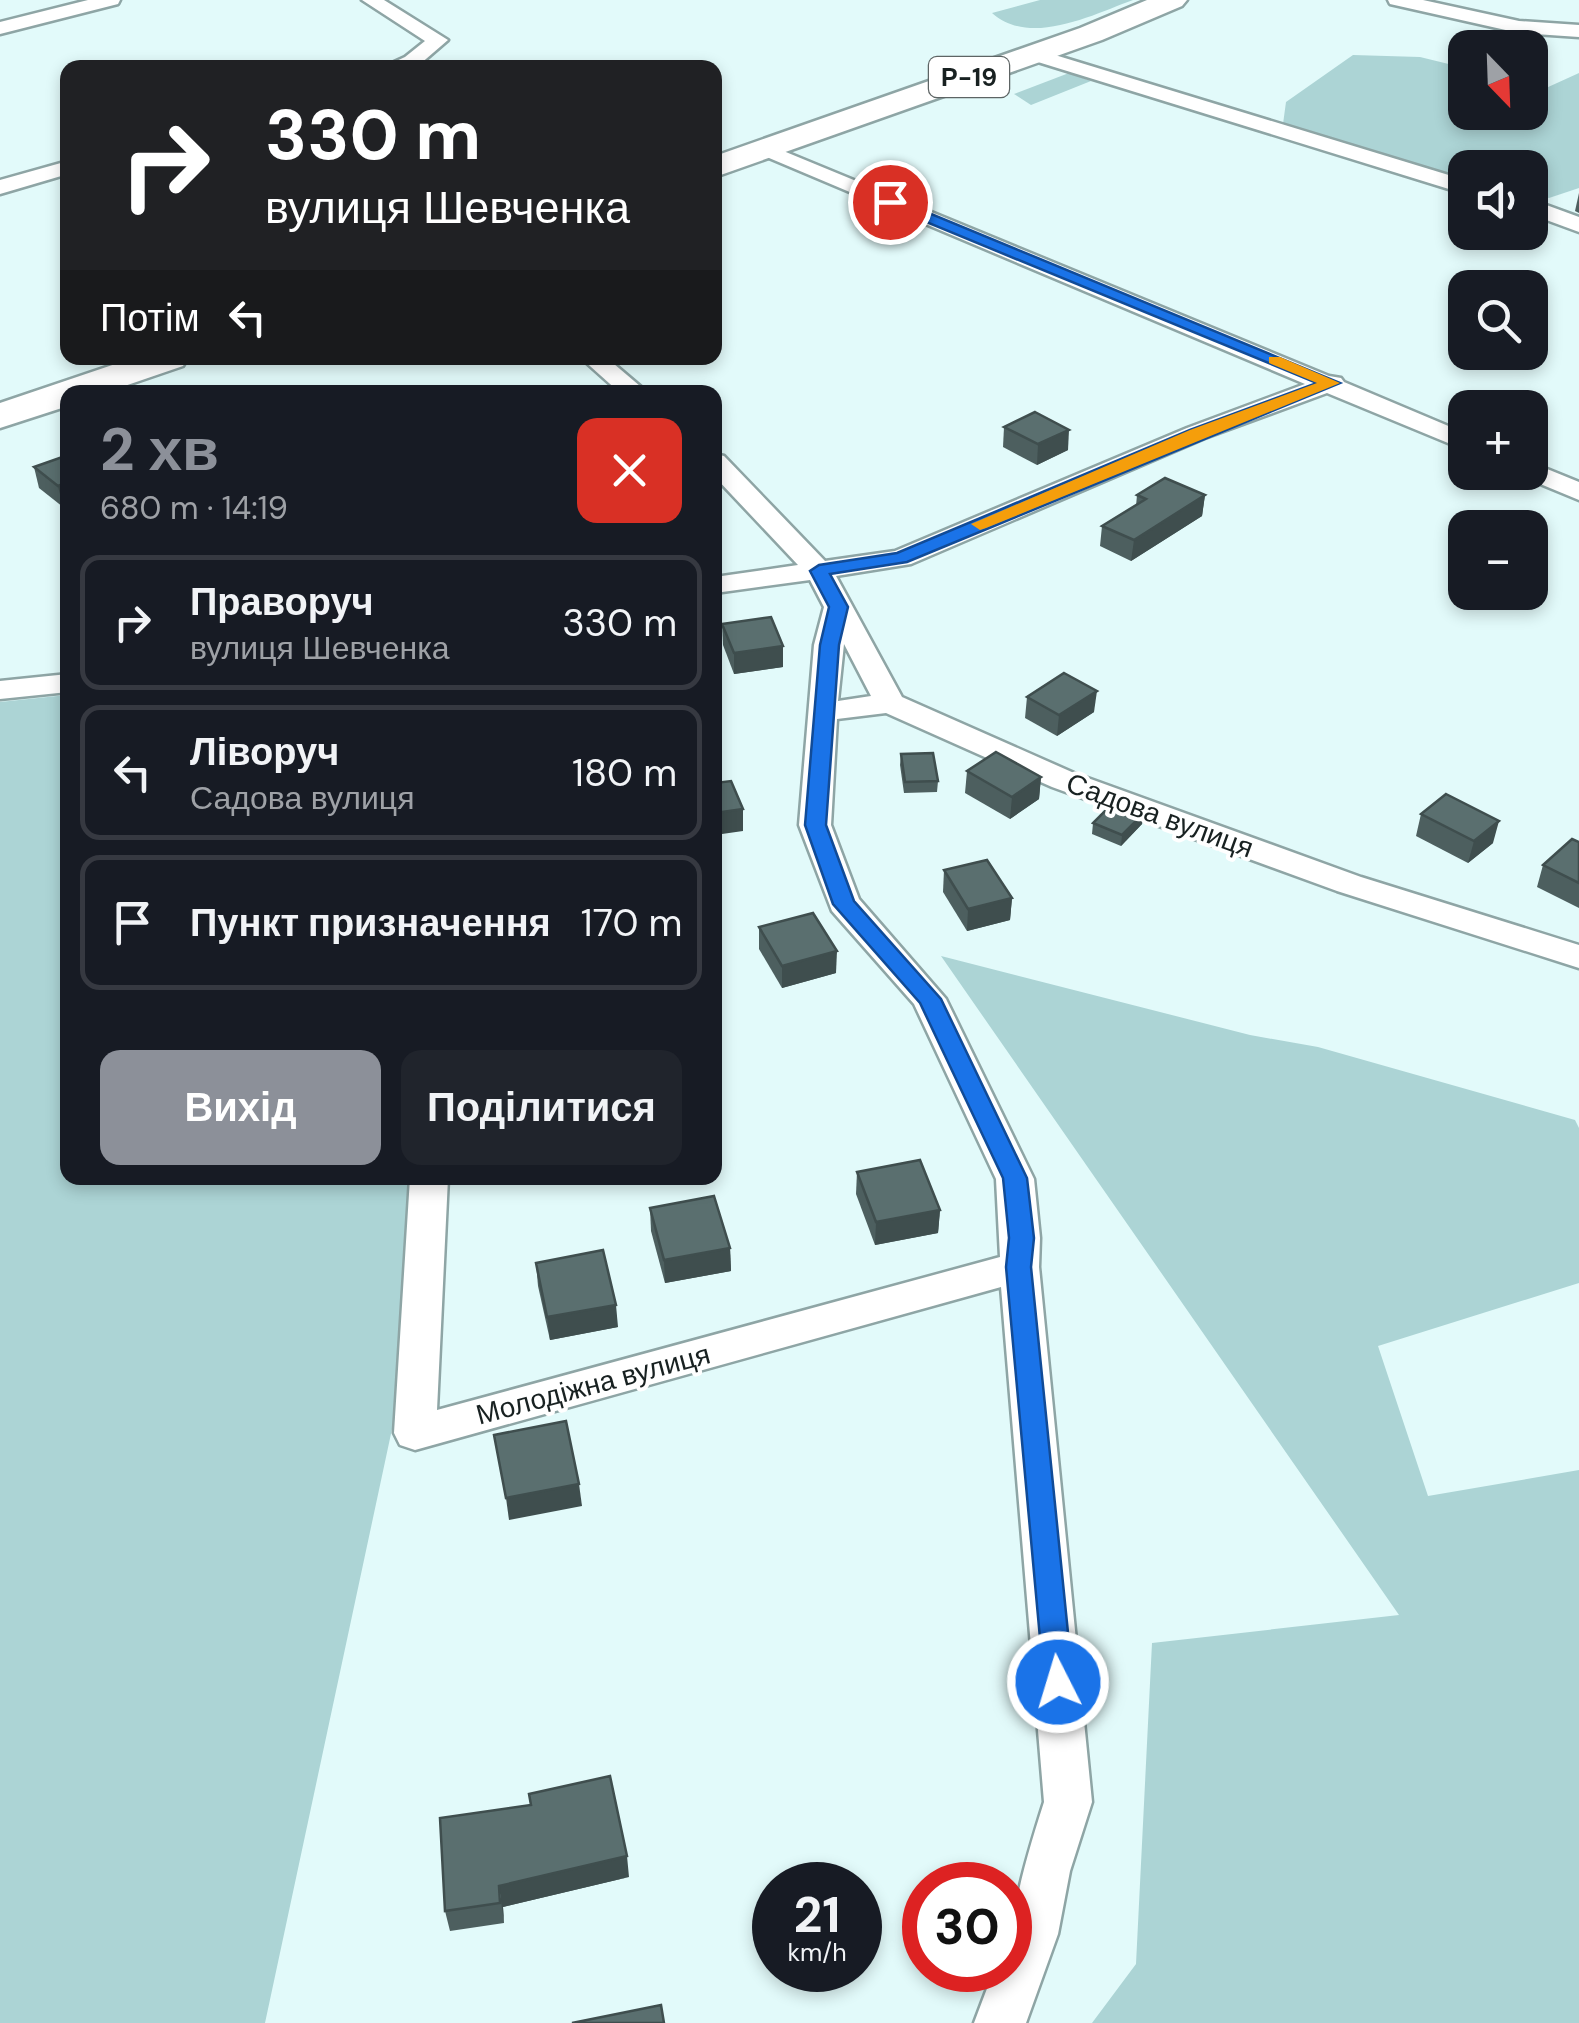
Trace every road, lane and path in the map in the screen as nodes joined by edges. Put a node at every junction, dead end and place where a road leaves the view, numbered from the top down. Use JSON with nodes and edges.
{"nodes":[{"id":1,"x":111,"y":0,"type":"edge"},
{"id":2,"x":370,"y":0,"type":"edge"},
{"id":3,"x":1172,"y":0,"type":"edge"},
{"id":4,"x":1398,"y":0,"type":"edge"},
{"id":5,"x":0,"y":28,"type":"edge"},
{"id":6,"x":1579,"y":30,"type":"edge"},
{"id":7,"x":1032,"y":54,"type":"junction"},
{"id":8,"x":413,"y":60,"type":"edge"},
{"id":9,"x":764,"y":149,"type":"junction"},
{"id":10,"x":722,"y":164,"type":"edge"},
{"id":11,"x":60,"y":170,"type":"edge"},
{"id":12,"x":1430,"y":178,"type":"junction"},
{"id":13,"x":1448,"y":183,"type":"edge"},
{"id":14,"x":0,"y":187,"type":"edge"},
{"id":15,"x":1448,"y":187,"type":"edge"},
{"id":16,"x":1548,"y":213,"type":"edge"},
{"id":17,"x":1579,"y":225,"type":"edge"},
{"id":18,"x":1548,"y":235,"type":"edge"},
{"id":19,"x":1579,"y":245,"type":"edge"},
{"id":20,"x":149,"y":365,"type":"edge"},
{"id":21,"x":602,"y":365,"type":"edge"},
{"id":22,"x":1332,"y":383,"type":"junction"},
{"id":23,"x":90,"y":385,"type":"edge"},
{"id":24,"x":626,"y":385,"type":"edge"},
{"id":25,"x":60,"y":395,"type":"edge"},
{"id":26,"x":0,"y":416,"type":"edge"},
{"id":27,"x":1448,"y":434,"type":"edge"},
{"id":28,"x":722,"y":469,"type":"edge"},
{"id":29,"x":1548,"y":478,"type":"edge"},
{"id":30,"x":1579,"y":492,"type":"edge"},
{"id":31,"x":819,"y":571,"type":"junction"},
{"id":32,"x":722,"y":584,"type":"edge"},
{"id":33,"x":838,"y":607,"type":"junction"},
{"id":34,"x":60,"y":684,"type":"edge"},
{"id":35,"x":0,"y":690,"type":"edge"},
{"id":36,"x":890,"y":703,"type":"junction"},
{"id":37,"x":822,"y":712,"type":"junction"},
{"id":38,"x":1579,"y":957,"type":"edge"},
{"id":39,"x":429,"y":1185,"type":"edge"},
{"id":40,"x":1018,"y":1267,"type":"junction"},
{"id":41,"x":1000,"y":2023,"type":"edge"}],
"edges":[{"from":1,"to":5,"type":"street"},
{"from":2,"to":8,"type":"street"},
{"from":3,"to":7,"type":"main road","number":"Р-19"},
{"from":4,"to":6,"type":"street"},
{"from":7,"to":9,"type":"main road","number":"Р-19"},
{"from":7,"to":12,"type":"street"},
{"from":9,"to":10,"type":"main road","number":"Р-19"},
{"from":9,"to":22,"type":"street"},
{"from":11,"to":14,"type":"street"},
{"from":12,"to":13,"type":"street"},
{"from":12,"to":15,"type":"street"},
{"from":16,"to":17,"type":"street"},
{"from":18,"to":19,"type":"street"},
{"from":20,"to":23,"type":"main road"},
{"from":21,"to":24,"type":"street"},
{"from":22,"to":27,"type":"street"},
{"from":22,"to":31,"type":"street"},
{"from":25,"to":26,"type":"main road"},
{"from":28,"to":31,"type":"street"},
{"from":29,"to":30,"type":"street"},
{"from":31,"to":32,"type":"street"},
{"from":31,"to":33,"type":"street"},
{"from":33,"to":36,"type":"street"},
{"from":33,"to":37,"type":"street"},
{"from":34,"to":35,"type":"street"},
{"from":36,"to":37,"type":"street"},
{"from":36,"to":38,"type":"street","name":"Садова вулиця"},
{"from":37,"to":40,"type":"street"},
{"from":39,"to":40,"type":"street","name":"Молодіжна вулиця"},
{"from":40,"to":41,"type":"street"}]}
